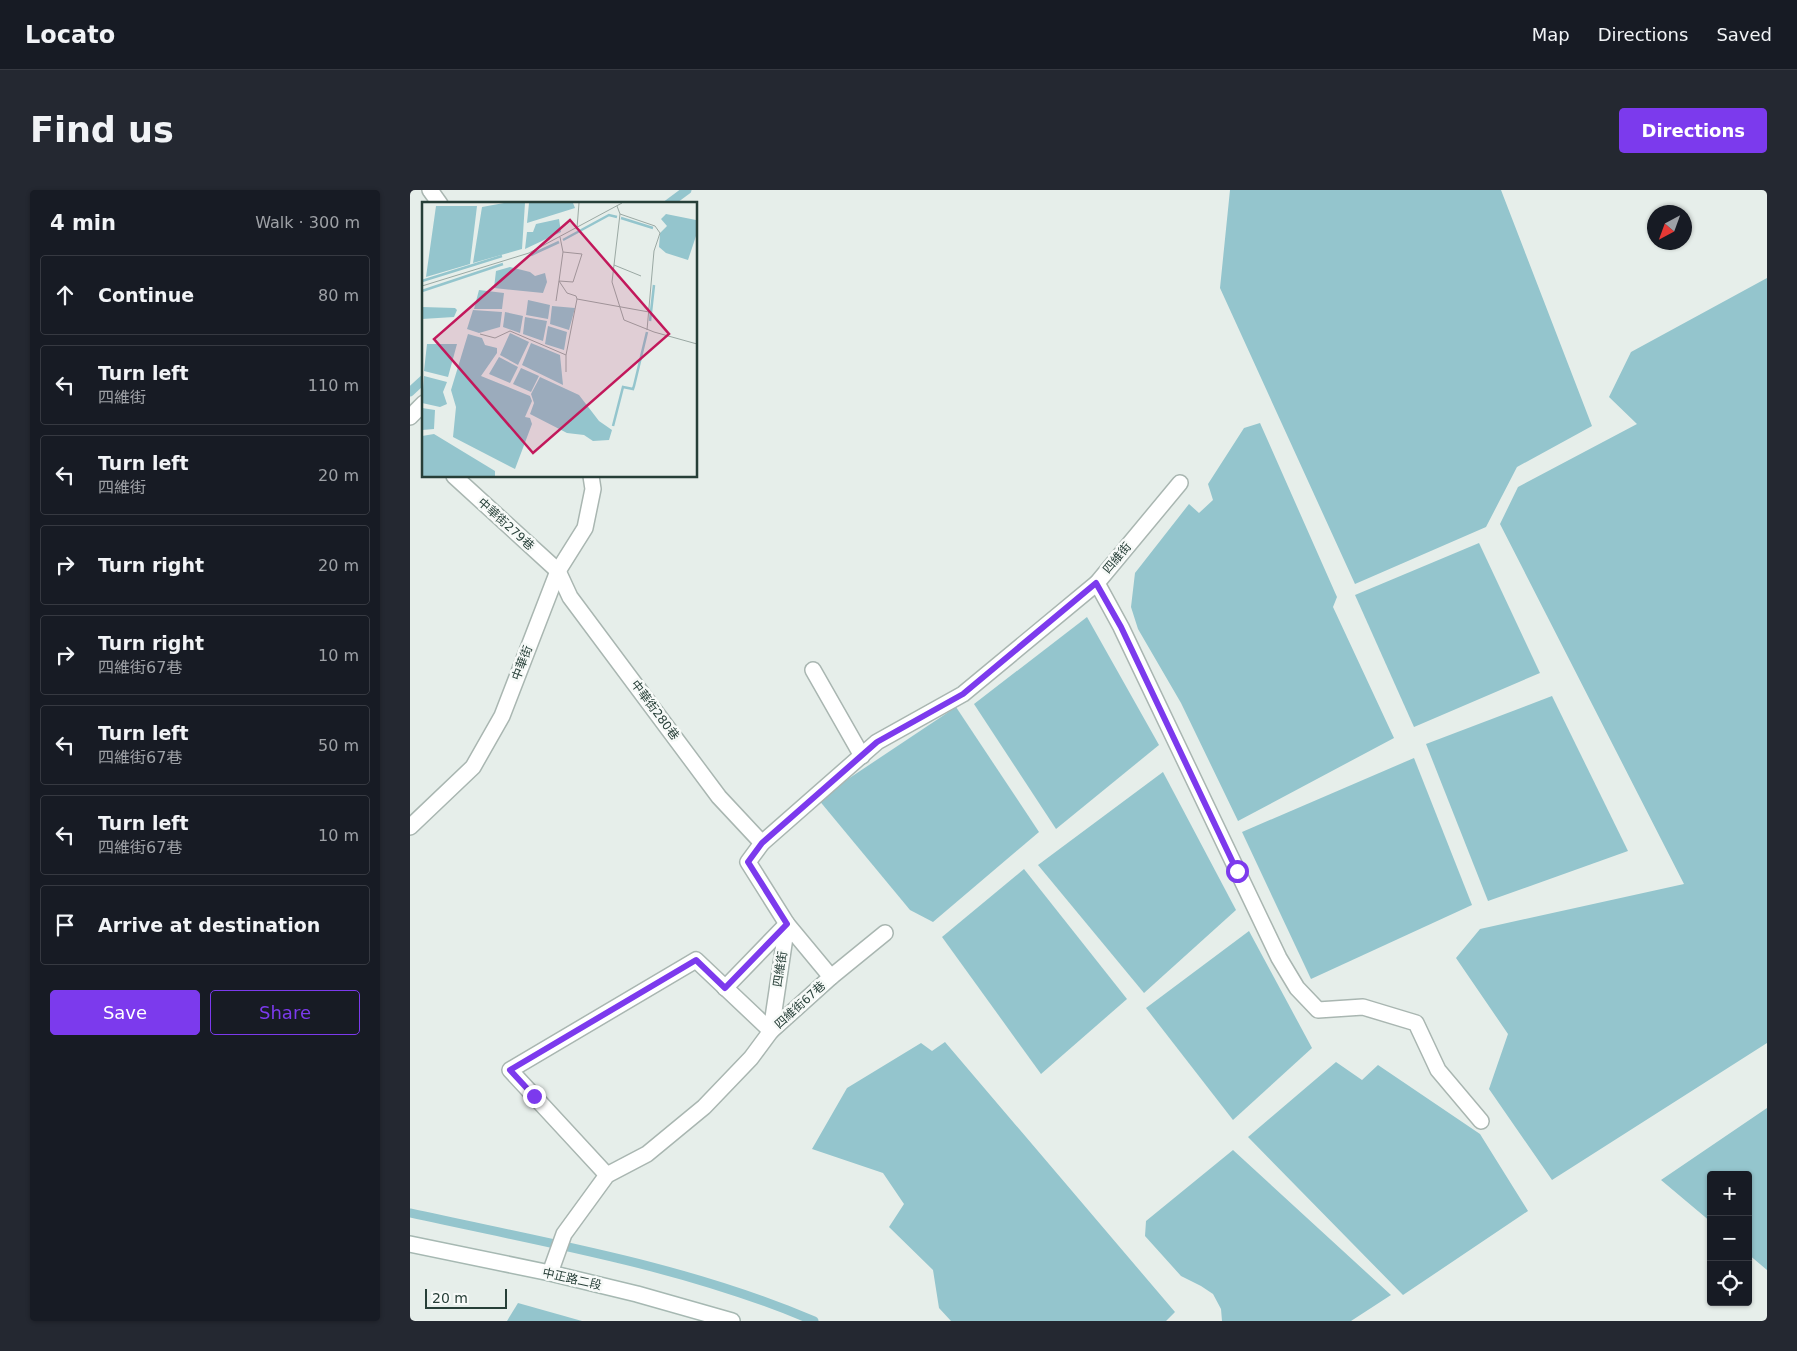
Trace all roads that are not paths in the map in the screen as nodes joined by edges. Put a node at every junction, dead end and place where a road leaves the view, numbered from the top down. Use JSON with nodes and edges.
{"nodes":[{"id":1,"x":430,"y":190,"type":"edge"},
{"id":2,"x":439,"y":202,"type":"edge"},
{"id":3,"x":456,"y":478,"type":"edge"},
{"id":4,"x":591,"y":478,"type":"edge"},
{"id":5,"x":1180,"y":483,"type":"dead end"},
{"id":6,"x":558,"y":571,"type":"junction"},
{"id":7,"x":1096,"y":583,"type":"junction"},
{"id":8,"x":813,"y":670,"type":"dead end"},
{"id":9,"x":862,"y":756,"type":"junction"},
{"id":10,"x":410,"y":827,"type":"edge"},
{"id":11,"x":762,"y":843,"type":"junction"},
{"id":12,"x":787,"y":924,"type":"junction"},
{"id":13,"x":885,"y":933,"type":"dead end"},
{"id":14,"x":831,"y":976,"type":"junction"},
{"id":15,"x":725,"y":988,"type":"junction"},
{"id":16,"x":771,"y":1031,"type":"junction"},
{"id":17,"x":1481,"y":1121,"type":"dead end"},
{"id":18,"x":606,"y":1175,"type":"junction"},
{"id":19,"x":410,"y":1244,"type":"edge"},
{"id":20,"x":550,"y":1273,"type":"junction"},
{"id":21,"x":732,"y":1321,"type":"edge"}],
"edges":[{"from":1,"to":2,"type":"street"},
{"from":3,"to":6,"type":"street","name":"中華街279巷"},
{"from":4,"to":6,"type":"street","name":"中華街"},
{"from":5,"to":7,"type":"street","name":"四維街"},
{"from":6,"to":10,"type":"street","name":"中華街"},
{"from":6,"to":11,"type":"street","name":"中華街280巷"},
{"from":7,"to":9,"type":"street","name":"四維街"},
{"from":7,"to":17,"type":"street"},
{"from":8,"to":9,"type":"street"},
{"from":9,"to":11,"type":"street","name":"四維街"},
{"from":11,"to":12,"type":"street","name":"四維街"},
{"from":12,"to":14,"type":"street"},
{"from":12,"to":15,"type":"street"},
{"from":12,"to":16,"type":"street","name":"四維街"},
{"from":13,"to":14,"type":"street","name":"四維街67巷"},
{"from":14,"to":16,"type":"street","name":"四維街67巷"},
{"from":15,"to":16,"type":"street","name":"四維街67巷"},
{"from":15,"to":18,"type":"street","name":"四維街67巷"},
{"from":16,"to":18,"type":"street","name":"四維街"},
{"from":18,"to":20,"type":"street","name":"四維街"},
{"from":19,"to":20,"type":"street","name":"中正路二段"},
{"from":20,"to":21,"type":"street","name":"中正路二段"}]}
